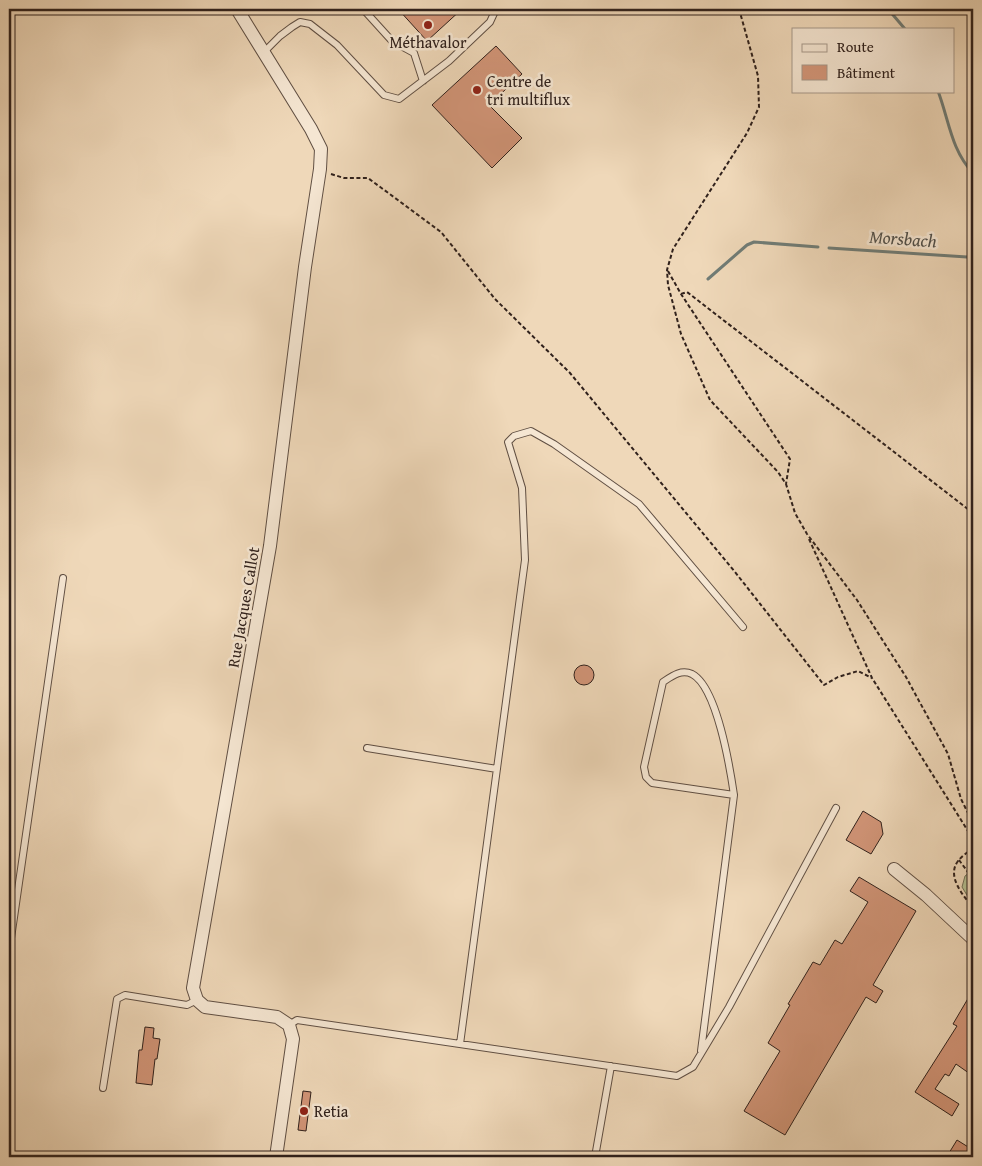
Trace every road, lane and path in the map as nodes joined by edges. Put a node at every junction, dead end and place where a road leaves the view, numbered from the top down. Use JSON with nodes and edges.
{"nodes":[{"id":1,"x":237,"y":9,"type":"edge"},
{"id":2,"x":363,"y":9,"type":"edge"},
{"id":3,"x":496,"y":9,"type":"edge"},
{"id":4,"x":739,"y":9,"type":"edge"},
{"id":5,"x":264,"y":52,"type":"junction"},
{"id":6,"x":423,"y":81,"type":"junction"},
{"id":7,"x":320,"y":169,"type":"junction"},
{"id":8,"x":667,"y":270,"type":"junction"},
{"id":9,"x":681,"y":294,"type":"junction"},
{"id":10,"x":786,"y":484,"type":"junction"},
{"id":11,"x":973,"y":513,"type":"edge"},
{"id":12,"x":807,"y":534,"type":"junction"},
{"id":13,"x":63,"y":578,"type":"dead end"},
{"id":14,"x":743,"y":627,"type":"dead end"},
{"id":15,"x":872,"y":678,"type":"junction"},
{"id":16,"x":367,"y":748,"type":"dead end"},
{"id":17,"x":497,"y":769,"type":"junction"},
{"id":18,"x":734,"y":795,"type":"junction"},
{"id":19,"x":836,"y":808,"type":"dead end"},
{"id":20,"x":973,"y":823,"type":"edge"},
{"id":21,"x":973,"y":839,"type":"edge"},
{"id":22,"x":973,"y":848,"type":"edge"},
{"id":23,"x":959,"y":860,"type":"junction"},
{"id":24,"x":894,"y":869,"type":"dead end"},
{"id":25,"x":973,"y":878,"type":"edge"},
{"id":26,"x":973,"y":908,"type":"edge"},
{"id":27,"x":973,"y":939,"type":"edge"},
{"id":28,"x":9,"y":952,"type":"edge"},
{"id":29,"x":197,"y":1000,"type":"junction"},
{"id":30,"x":290,"y":1026,"type":"junction"},
{"id":31,"x":460,"y":1044,"type":"junction"},
{"id":32,"x":700,"y":1055,"type":"junction"},
{"id":33,"x":611,"y":1066,"type":"junction"},
{"id":34,"x":103,"y":1088,"type":"dead end"},
{"id":35,"x":276,"y":1157,"type":"edge"},
{"id":36,"x":595,"y":1157,"type":"edge"}],
"edges":[{"from":1,"to":5,"type":"street","name":"Rue Jacques Callot"},
{"from":2,"to":6,"type":"lane"},
{"from":3,"to":6,"type":"lane"},
{"from":4,"to":8,"type":"path"},
{"from":5,"to":6,"type":"lane"},
{"from":5,"to":7,"type":"street","name":"Rue Jacques Callot"},
{"from":7,"to":15,"type":"path"},
{"from":7,"to":29,"type":"street","name":"Rue Jacques Callot"},
{"from":8,"to":9,"type":"path"},
{"from":8,"to":10,"type":"path"},
{"from":9,"to":10,"type":"path"},
{"from":9,"to":11,"type":"path"},
{"from":10,"to":12,"type":"path"},
{"from":12,"to":15,"type":"path"},
{"from":12,"to":20,"type":"path"},
{"from":13,"to":28,"type":"lane"},
{"from":14,"to":17,"type":"lane"},
{"from":15,"to":21,"type":"path"},
{"from":16,"to":17,"type":"lane"},
{"from":17,"to":31,"type":"lane"},
{"from":18,"to":18,"type":"lane"},
{"from":18,"to":32,"type":"lane"},
{"from":19,"to":32,"type":"lane"},
{"from":22,"to":23,"type":"path"},
{"from":23,"to":25,"type":"path"},
{"from":23,"to":26,"type":"path"},
{"from":24,"to":27,"type":"street"},
{"from":29,"to":30,"type":"street"},
{"from":29,"to":34,"type":"lane"},
{"from":30,"to":31,"type":"lane"},
{"from":30,"to":35,"type":"street"},
{"from":31,"to":33,"type":"lane"},
{"from":32,"to":33,"type":"lane"},
{"from":33,"to":36,"type":"lane"}]}
